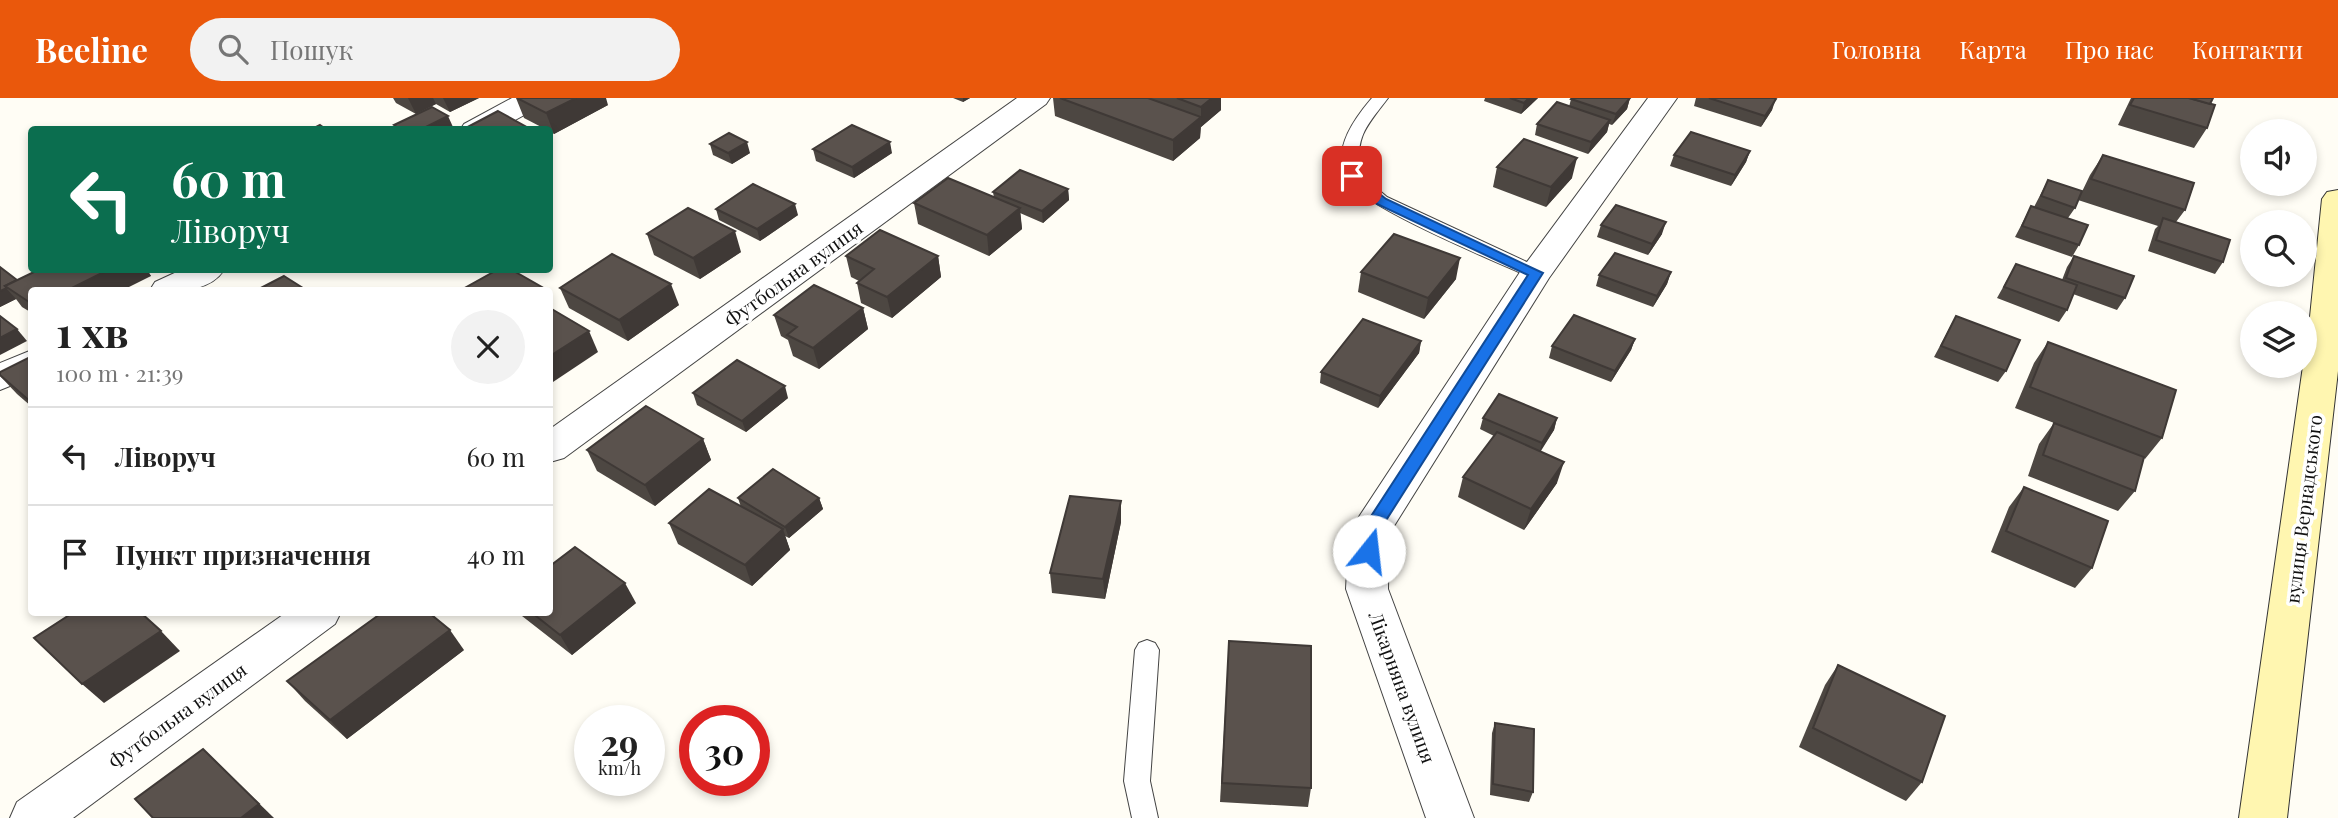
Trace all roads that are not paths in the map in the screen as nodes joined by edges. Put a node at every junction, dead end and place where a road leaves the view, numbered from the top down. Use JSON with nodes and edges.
{"nodes":[{"id":1,"x":534,"y":98,"type":"edge"},
{"id":2,"x":1036,"y":98,"type":"edge"},
{"id":3,"x":1381,"y":98,"type":"edge"},
{"id":4,"x":1662,"y":98,"type":"edge"},
{"id":5,"x":482,"y":126,"type":"edge"},
{"id":6,"x":2338,"y":199,"type":"edge"},
{"id":7,"x":201,"y":273,"type":"edge"},
{"id":8,"x":1536,"y":273,"type":"junction"},
{"id":9,"x":173,"y":287,"type":"edge"},
{"id":10,"x":28,"y":364,"type":"edge"},
{"id":11,"x":0,"y":378,"type":"edge"},
{"id":12,"x":553,"y":446,"type":"edge"},
{"id":13,"x":314,"y":616,"type":"edge"},
{"id":14,"x":1147,"y":650,"type":"dead end"},
{"id":15,"x":34,"y":818,"type":"edge"},
{"id":16,"x":1145,"y":818,"type":"edge"},
{"id":17,"x":1450,"y":818,"type":"edge"},
{"id":18,"x":2263,"y":818,"type":"edge"}],
"edges":[{"from":1,"to":5,"type":"street"},
{"from":2,"to":12,"type":"street","name":"Футбольна вулиця"},
{"from":3,"to":8,"type":"lane"},
{"from":4,"to":8,"type":"street","name":"Лікарняна вулиця"},
{"from":6,"to":18,"type":"street","name":"вулиця Вернадського"},
{"from":7,"to":9,"type":"street"},
{"from":8,"to":17,"type":"street","name":"Лікарняна вулиця"},
{"from":10,"to":11,"type":"street"},
{"from":13,"to":15,"type":"street","name":"Футбольна вулиця"},
{"from":14,"to":16,"type":"lane"}]}
